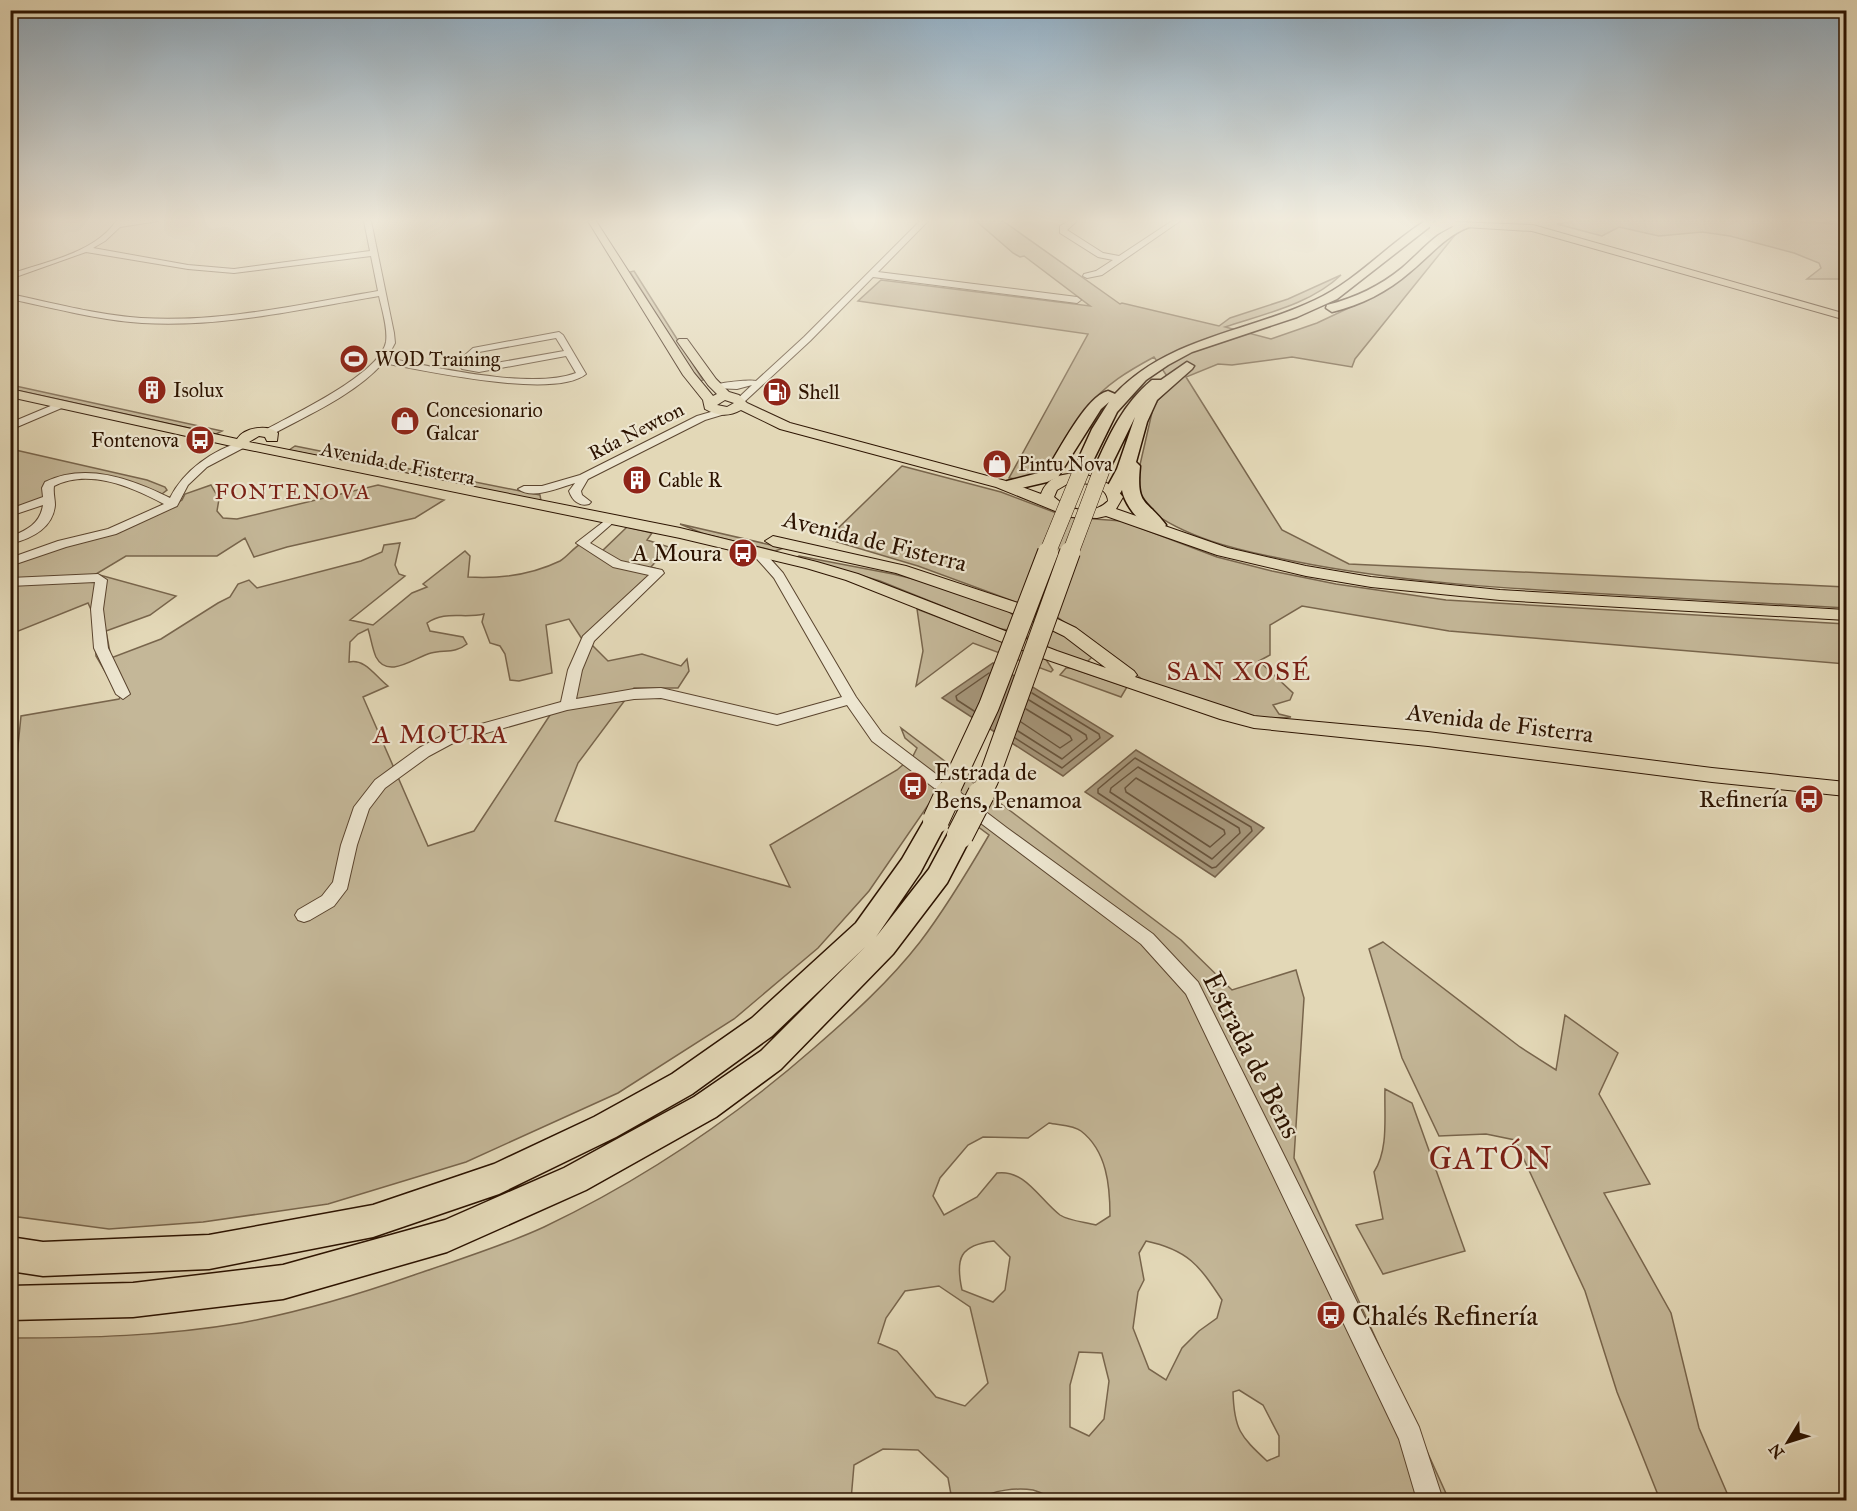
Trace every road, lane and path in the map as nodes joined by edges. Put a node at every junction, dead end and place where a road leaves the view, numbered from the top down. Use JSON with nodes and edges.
{"nodes":[{"id":1,"x":637,"y":292,"type":"edge"},
{"id":2,"x":854,"y":292,"type":"edge"},
{"id":3,"x":1010,"y":292,"type":"edge"},
{"id":4,"x":1327,"y":292,"type":"edge"},
{"id":5,"x":1340,"y":292,"type":"edge"},
{"id":6,"x":1356,"y":292,"type":"edge"},
{"id":7,"x":1375,"y":292,"type":"edge"},
{"id":8,"x":1756,"y":292,"type":"edge"},
{"id":9,"x":1778,"y":292,"type":"edge"},
{"id":10,"x":1781,"y":292,"type":"edge"},
{"id":11,"x":383,"y":293,"type":"joint"},
{"id":12,"x":10,"y":296,"type":"edge"},
{"id":13,"x":1077,"y":300,"type":"dead end"},
{"id":14,"x":1332,"y":308,"type":"junction"},
{"id":15,"x":1846,"y":311,"type":"edge"},
{"id":16,"x":1291,"y":313,"type":"junction"},
{"id":17,"x":1846,"y":317,"type":"edge"},
{"id":18,"x":678,"y":333,"type":"dead end"},
{"id":19,"x":569,"y":353,"type":"junction"},
{"id":20,"x":383,"y":360,"type":"junction"},
{"id":21,"x":780,"y":364,"type":"junction"},
{"id":22,"x":1187,"y":366,"type":"junction"},
{"id":23,"x":1152,"y":368,"type":"junction"},
{"id":24,"x":10,"y":382,"type":"edge"},
{"id":25,"x":752,"y":382,"type":"junction"},
{"id":26,"x":716,"y":386,"type":"junction"},
{"id":27,"x":10,"y":393,"type":"edge"},
{"id":28,"x":734,"y":399,"type":"junction"},
{"id":29,"x":60,"y":405,"type":"junction"},
{"id":30,"x":717,"y":409,"type":"junction"},
{"id":31,"x":785,"y":426,"type":"junction"},
{"id":32,"x":10,"y":427,"type":"edge"},
{"id":33,"x":1077,"y":433,"type":"junction"},
{"id":34,"x":271,"y":435,"type":"junction"},
{"id":35,"x":247,"y":442,"type":"junction"},
{"id":36,"x":1130,"y":458,"type":"junction"},
{"id":37,"x":1093,"y":467,"type":"junction"},
{"id":38,"x":584,"y":477,"type":"junction"},
{"id":39,"x":1007,"y":484,"type":"junction"},
{"id":40,"x":1054,"y":484,"type":"junction"},
{"id":41,"x":524,"y":489,"type":"junction"},
{"id":42,"x":1115,"y":494,"type":"junction"},
{"id":43,"x":565,"y":498,"type":"junction"},
{"id":44,"x":49,"y":499,"type":"junction"},
{"id":45,"x":585,"y":502,"type":"junction"},
{"id":46,"x":1050,"y":502,"type":"junction"},
{"id":47,"x":173,"y":504,"type":"junction"},
{"id":48,"x":1106,"y":511,"type":"junction"},
{"id":49,"x":10,"y":513,"type":"edge"},
{"id":50,"x":610,"y":519,"type":"junction"},
{"id":51,"x":1162,"y":529,"type":"junction"},
{"id":52,"x":680,"y":532,"type":"junction"},
{"id":53,"x":10,"y":541,"type":"edge"},
{"id":54,"x":10,"y":562,"type":"edge"},
{"id":55,"x":775,"y":566,"type":"junction"},
{"id":56,"x":926,"y":577,"type":"junction"},
{"id":57,"x":10,"y":582,"type":"edge"},
{"id":58,"x":1009,"y":606,"type":"junction"},
{"id":59,"x":1846,"y":615,"type":"edge"},
{"id":60,"x":969,"y":622,"type":"junction"},
{"id":61,"x":1151,"y":689,"type":"junction"},
{"id":62,"x":123,"y":694,"type":"dead end"},
{"id":63,"x":850,"y":699,"type":"junction"},
{"id":64,"x":567,"y":705,"type":"junction"},
{"id":65,"x":1846,"y":789,"type":"edge"},
{"id":66,"x":948,"y":827,"type":"junction"},
{"id":67,"x":304,"y":915,"type":"dead end"},
{"id":68,"x":10,"y":1254,"type":"edge"},
{"id":69,"x":10,"y":1303,"type":"edge"},
{"id":70,"x":1430,"y":1500,"type":"edge"}],
"edges":[{"from":1,"to":30,"type":"main road"},
{"from":2,"to":21,"type":"street"},
{"from":3,"to":13,"type":"street"},
{"from":4,"to":16,"type":"highway"},
{"from":5,"to":16,"type":"highway"},
{"from":6,"to":14,"type":"highway"},
{"from":7,"to":14,"type":"highway"},
{"from":8,"to":17,"type":"main road"},
{"from":9,"to":15,"type":"main road"},
{"from":10,"to":15,"type":"main road"},
{"from":11,"to":12,"type":"street"},
{"from":11,"to":20,"type":"street"},
{"from":14,"to":22,"type":"highway"},
{"from":16,"to":23,"type":"highway"},
{"from":18,"to":26,"type":"main road"},
{"from":19,"to":19,"type":"street"},
{"from":19,"to":20,"type":"street"},
{"from":20,"to":34,"type":"street"},
{"from":21,"to":25,"type":"street"},
{"from":21,"to":28,"type":"street"},
{"from":22,"to":36,"type":"highway"},
{"from":22,"to":37,"type":"highway"},
{"from":23,"to":33,"type":"highway"},
{"from":23,"to":37,"type":"highway"},
{"from":24,"to":35,"type":"main road","name":"Avenida de Fisterra"},
{"from":25,"to":26,"type":"street"},
{"from":25,"to":28,"type":"street"},
{"from":26,"to":28,"type":"main road"},
{"from":27,"to":29,"type":"main road","name":"Avenida de Fisterra"},
{"from":28,"to":30,"type":"main road"},
{"from":28,"to":31,"type":"main road"},
{"from":29,"to":32,"type":"street"},
{"from":29,"to":35,"type":"main road","name":"Avenida de Fisterra"},
{"from":30,"to":31,"type":"main road"},
{"from":30,"to":38,"type":"street","name":"Rúa Newton"},
{"from":31,"to":39,"type":"main road"},
{"from":33,"to":39,"type":"highway"},
{"from":33,"to":40,"type":"highway"},
{"from":34,"to":35,"type":"main road"},
{"from":34,"to":41,"type":"main road","name":"Avenida de Fisterra"},
{"from":35,"to":47,"type":"street"},
{"from":35,"to":50,"type":"main road","name":"Avenida de Fisterra"},
{"from":36,"to":42,"type":"highway"},
{"from":36,"to":51,"type":"highway"},
{"from":37,"to":66,"type":"highway","bridge":true},
{"from":37,"to":66,"type":"highway","bridge":true},
{"from":38,"to":41,"type":"street","name":"Avenida de Fisterra"},
{"from":38,"to":43,"type":"street"},
{"from":38,"to":45,"type":"street","name":"Rúa Newton"},
{"from":39,"to":40,"type":"main road"},
{"from":39,"to":46,"type":"main road"},
{"from":40,"to":42,"type":"main road"},
{"from":40,"to":46,"type":"main road"},
{"from":41,"to":43,"type":"main road","name":"Avenida de Fisterra"},
{"from":42,"to":48,"type":"main road"},
{"from":42,"to":51,"type":"main road"},
{"from":43,"to":45,"type":"main road","name":"Avenida de Fisterra"},
{"from":43,"to":52,"type":"main road"},
{"from":44,"to":47,"type":"street"},
{"from":44,"to":49,"type":"street"},
{"from":44,"to":53,"type":"street"},
{"from":45,"to":56,"type":"main road","name":"Avenida de Fisterra"},
{"from":46,"to":48,"type":"main road"},
{"from":47,"to":54,"type":"street"},
{"from":48,"to":51,"type":"main road"},
{"from":50,"to":52,"type":"main road","name":"Avenida de Fisterra"},
{"from":50,"to":64,"type":"street"},
{"from":51,"to":59,"type":"main road"},
{"from":52,"to":55,"type":"main road","name":"Avenida de Fisterra"},
{"from":55,"to":56,"type":"main road"},
{"from":55,"to":60,"type":"main road","name":"Avenida de Fisterra"},
{"from":55,"to":63,"type":"street","name":"Estrada de Bens"},
{"from":56,"to":58,"type":"main road","name":"Avenida de Fisterra"},
{"from":57,"to":62,"type":"street"},
{"from":58,"to":60,"type":"main road"},
{"from":58,"to":61,"type":"main road","name":"Avenida de Fisterra"},
{"from":60,"to":61,"type":"main road","name":"Avenida de Fisterra"},
{"from":61,"to":65,"type":"main road","name":"Avenida de Fisterra"},
{"from":63,"to":64,"type":"street"},
{"from":63,"to":70,"type":"street","name":"Estrada de Bens"},
{"from":64,"to":67,"type":"street"},
{"from":66,"to":68,"type":"highway"},
{"from":66,"to":69,"type":"highway"}]}
